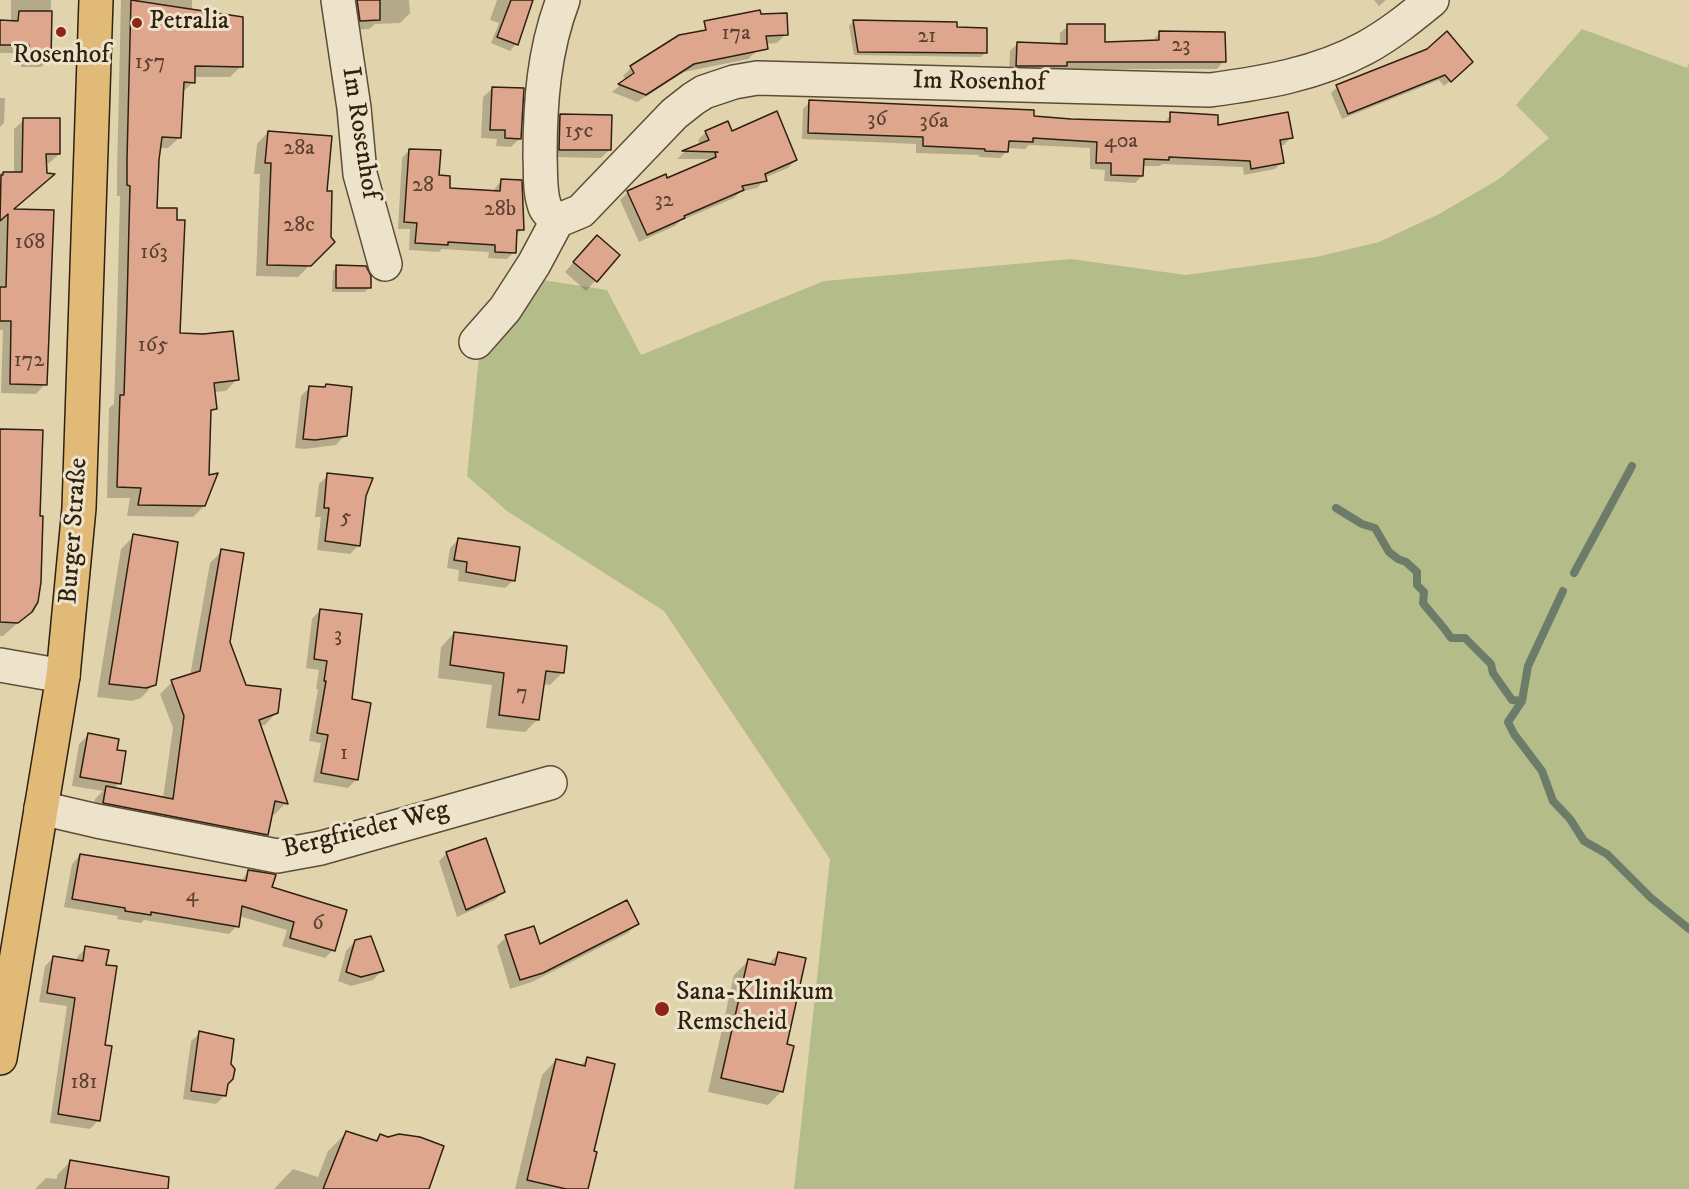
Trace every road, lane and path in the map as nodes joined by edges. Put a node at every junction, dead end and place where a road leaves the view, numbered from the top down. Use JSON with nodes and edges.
{"nodes":[{"id":1,"x":96,"y":0,"type":"edge"},
{"id":2,"x":338,"y":0,"type":"edge"},
{"id":3,"x":563,"y":0,"type":"edge"},
{"id":4,"x":1432,"y":0,"type":"edge"},
{"id":5,"x":557,"y":221,"type":"junction"},
{"id":6,"x":385,"y":264,"type":"dead end"},
{"id":7,"x":476,"y":342,"type":"dead end"},
{"id":8,"x":0,"y":665,"type":"edge"},
{"id":9,"x":63,"y":676,"type":"junction"},
{"id":10,"x":550,"y":783,"type":"dead end"},
{"id":11,"x":41,"y":808,"type":"junction"},
{"id":12,"x":0,"y":1058,"type":"edge"}],
"edges":[{"from":1,"to":9,"type":"main road","name":"Burger Straße"},
{"from":2,"to":6,"type":"street","name":"Im Rosenhof"},
{"from":3,"to":5,"type":"street"},
{"from":4,"to":5,"type":"street","name":"Im Rosenhof"},
{"from":5,"to":7,"type":"street"},
{"from":8,"to":9,"type":"street"},
{"from":9,"to":11,"type":"main road","name":"Burger Straße"},
{"from":10,"to":11,"type":"street","name":"Bergfrieder Weg"},
{"from":11,"to":12,"type":"main road","name":"Burger Straße"}]}
